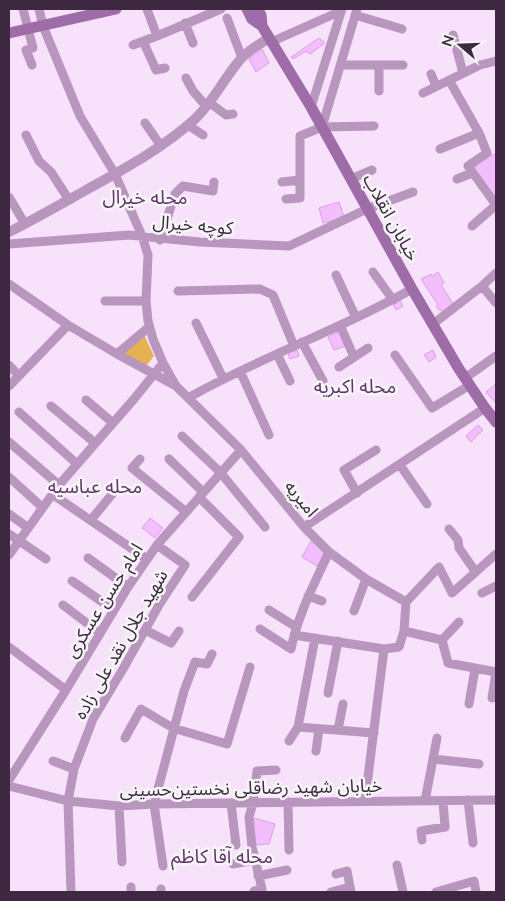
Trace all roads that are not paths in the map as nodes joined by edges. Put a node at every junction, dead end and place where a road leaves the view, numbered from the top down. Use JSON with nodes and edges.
{"nodes":[{"id":1,"x":23,"y":9,"type":"edge"},
{"id":2,"x":39,"y":9,"type":"edge"},
{"id":3,"x":116,"y":9,"type":"edge"},
{"id":4,"x":147,"y":9,"type":"edge"},
{"id":5,"x":220,"y":9,"type":"edge"},
{"id":6,"x":240,"y":9,"type":"edge"},
{"id":7,"x":342,"y":10,"type":"edge"},
{"id":8,"x":356,"y":12,"type":"edge"},
{"id":9,"x":256,"y":14,"type":"edge"},
{"id":10,"x":227,"y":18,"type":"dead end"},
{"id":11,"x":185,"y":23,"type":"junction"},
{"id":12,"x":43,"y":26,"type":"junction"},
{"id":13,"x":28,"y":29,"type":"junction"},
{"id":14,"x":402,"y":29,"type":"dead end"},
{"id":15,"x":9,"y":33,"type":"edge"},
{"id":16,"x":453,"y":35,"type":"dead end"},
{"id":17,"x":157,"y":36,"type":"junction"},
{"id":18,"x":270,"y":40,"type":"junction"},
{"id":19,"x":143,"y":41,"type":"junction"},
{"id":20,"x":194,"y":43,"type":"dead end"},
{"id":21,"x":133,"y":44,"type":"dead end"},
{"id":22,"x":242,"y":58,"type":"junction"},
{"id":23,"x":496,"y":61,"type":"edge"},
{"id":24,"x":32,"y":65,"type":"dead end"},
{"id":25,"x":379,"y":65,"type":"junction"},
{"id":26,"x":402,"y":65,"type":"dead end"},
{"id":27,"x":340,"y":66,"type":"junction"},
{"id":28,"x":165,"y":68,"type":"dead end"},
{"id":29,"x":463,"y":73,"type":"junction"},
{"id":30,"x":431,"y":74,"type":"dead end"},
{"id":31,"x":186,"y":78,"type":"dead end"},
{"id":32,"x":449,"y":80,"type":"junction"},
{"id":33,"x":436,"y":86,"type":"junction"},
{"id":34,"x":380,"y":91,"type":"dead end"},
{"id":35,"x":423,"y":93,"type":"dead end"},
{"id":36,"x":208,"y":104,"type":"junction"},
{"id":37,"x":311,"y":107,"type":"junction"},
{"id":38,"x":233,"y":114,"type":"dead end"},
{"id":39,"x":145,"y":123,"type":"dead end"},
{"id":40,"x":188,"y":125,"type":"junction"},
{"id":41,"x":322,"y":126,"type":"junction"},
{"id":42,"x":374,"y":126,"type":"dead end"},
{"id":43,"x":478,"y":133,"type":"junction"},
{"id":44,"x":26,"y":135,"type":"dead end"},
{"id":45,"x":203,"y":135,"type":"dead end"},
{"id":46,"x":161,"y":146,"type":"junction"},
{"id":47,"x":440,"y":149,"type":"dead end"},
{"id":48,"x":372,"y":170,"type":"dead end"},
{"id":49,"x":115,"y":174,"type":"junction"},
{"id":50,"x":472,"y":174,"type":"junction"},
{"id":51,"x":351,"y":179,"type":"junction"},
{"id":52,"x":457,"y":179,"type":"dead end"},
{"id":53,"x":300,"y":180,"type":"junction"},
{"id":54,"x":214,"y":182,"type":"dead end"},
{"id":55,"x":282,"y":182,"type":"dead end"},
{"id":56,"x":413,"y":192,"type":"dead end"},
{"id":57,"x":9,"y":197,"type":"edge"},
{"id":58,"x":286,"y":199,"type":"dead end"},
{"id":59,"x":69,"y":200,"type":"junction"},
{"id":60,"x":496,"y":205,"type":"edge"},
{"id":61,"x":367,"y":209,"type":"junction"},
{"id":62,"x":25,"y":224,"type":"junction"},
{"id":63,"x":472,"y":226,"type":"dead end"},
{"id":64,"x":9,"y":232,"type":"edge"},
{"id":65,"x":142,"y":236,"type":"junction"},
{"id":66,"x":160,"y":240,"type":"junction"},
{"id":67,"x":9,"y":244,"type":"edge"},
{"id":68,"x":373,"y":272,"type":"dead end"},
{"id":69,"x":496,"y":273,"type":"edge"},
{"id":70,"x":336,"y":275,"type":"dead end"},
{"id":71,"x":9,"y":285,"type":"edge"},
{"id":72,"x":482,"y":286,"type":"junction"},
{"id":73,"x":412,"y":289,"type":"junction"},
{"id":74,"x":178,"y":291,"type":"dead end"},
{"id":75,"x":392,"y":300,"type":"junction"},
{"id":76,"x":105,"y":301,"type":"dead end"},
{"id":77,"x":146,"y":301,"type":"junction"},
{"id":78,"x":496,"y":303,"type":"edge"},
{"id":79,"x":356,"y":318,"type":"junction"},
{"id":80,"x":196,"y":323,"type":"dead end"},
{"id":81,"x":433,"y":324,"type":"junction"},
{"id":82,"x":68,"y":325,"type":"junction"},
{"id":83,"x":340,"y":325,"type":"junction"},
{"id":84,"x":149,"y":326,"type":"junction"},
{"id":85,"x":298,"y":344,"type":"junction"},
{"id":86,"x":368,"y":348,"type":"dead end"},
{"id":87,"x":117,"y":354,"type":"junction"},
{"id":88,"x":278,"y":354,"type":"junction"},
{"id":89,"x":395,"y":355,"type":"dead end"},
{"id":90,"x":496,"y":356,"type":"edge"},
{"id":91,"x":354,"y":357,"type":"junction"},
{"id":92,"x":163,"y":363,"type":"junction"},
{"id":93,"x":9,"y":365,"type":"edge"},
{"id":94,"x":339,"y":366,"type":"dead end"},
{"id":95,"x":240,"y":371,"type":"junction"},
{"id":96,"x":153,"y":374,"type":"junction"},
{"id":97,"x":19,"y":376,"type":"junction"},
{"id":98,"x":223,"y":378,"type":"junction"},
{"id":99,"x":290,"y":381,"type":"dead end"},
{"id":100,"x":323,"y":381,"type":"dead end"},
{"id":101,"x":467,"y":381,"type":"junction"},
{"id":102,"x":9,"y":386,"type":"edge"},
{"id":103,"x":176,"y":386,"type":"junction"},
{"id":104,"x":188,"y":398,"type":"junction"},
{"id":105,"x":86,"y":400,"type":"dead end"},
{"id":106,"x":51,"y":406,"type":"dead end"},
{"id":107,"x":485,"y":408,"type":"junction"},
{"id":108,"x":19,"y":412,"type":"dead end"},
{"id":109,"x":496,"y":422,"type":"edge"},
{"id":110,"x":113,"y":423,"type":"junction"},
{"id":111,"x":182,"y":436,"type":"dead end"},
{"id":112,"x":270,"y":436,"type":"dead end"},
{"id":113,"x":9,"y":442,"type":"edge"},
{"id":114,"x":94,"y":443,"type":"junction"},
{"id":115,"x":241,"y":450,"type":"junction"},
{"id":116,"x":376,"y":450,"type":"dead end"},
{"id":117,"x":140,"y":459,"type":"dead end"},
{"id":118,"x":169,"y":459,"type":"dead end"},
{"id":119,"x":76,"y":463,"type":"junction"},
{"id":120,"x":400,"y":465,"type":"junction"},
{"id":121,"x":220,"y":472,"type":"junction"},
{"id":122,"x":9,"y":477,"type":"edge"},
{"id":123,"x":58,"y":485,"type":"junction"},
{"id":124,"x":113,"y":493,"type":"dead end"},
{"id":125,"x":357,"y":493,"type":"junction"},
{"id":126,"x":52,"y":494,"type":"junction"},
{"id":127,"x":201,"y":494,"type":"junction"},
{"id":128,"x":427,"y":504,"type":"dead end"},
{"id":129,"x":42,"y":507,"type":"junction"},
{"id":130,"x":185,"y":511,"type":"junction"},
{"id":131,"x":9,"y":514,"type":"edge"},
{"id":132,"x":91,"y":520,"type":"junction"},
{"id":133,"x":27,"y":527,"type":"junction"},
{"id":134,"x":265,"y":527,"type":"dead end"},
{"id":135,"x":304,"y":527,"type":"junction"},
{"id":136,"x":449,"y":529,"type":"dead end"},
{"id":137,"x":9,"y":534,"type":"edge"},
{"id":138,"x":18,"y":540,"type":"junction"},
{"id":139,"x":157,"y":544,"type":"junction"},
{"id":140,"x":329,"y":552,"type":"junction"},
{"id":141,"x":496,"y":554,"type":"edge"},
{"id":142,"x":9,"y":555,"type":"edge"},
{"id":143,"x":88,"y":558,"type":"dead end"},
{"id":144,"x":46,"y":559,"type":"dead end"},
{"id":145,"x":147,"y":559,"type":"junction"},
{"id":146,"x":476,"y":571,"type":"junction"},
{"id":147,"x":366,"y":579,"type":"junction"},
{"id":148,"x":72,"y":581,"type":"dead end"},
{"id":149,"x":496,"y":586,"type":"edge"},
{"id":150,"x":128,"y":587,"type":"junction"},
{"id":151,"x":482,"y":593,"type":"dead end"},
{"id":152,"x":308,"y":596,"type":"junction"},
{"id":153,"x":192,"y":597,"type":"dead end"},
{"id":154,"x":322,"y":601,"type":"dead end"},
{"id":155,"x":406,"y":602,"type":"junction"},
{"id":156,"x":63,"y":605,"type":"dead end"},
{"id":157,"x":114,"y":610,"type":"junction"},
{"id":158,"x":269,"y":610,"type":"dead end"},
{"id":159,"x":354,"y":611,"type":"dead end"},
{"id":160,"x":459,"y":622,"type":"dead end"},
{"id":161,"x":260,"y":629,"type":"dead end"},
{"id":162,"x":145,"y":630,"type":"junction"},
{"id":163,"x":179,"y":631,"type":"dead end"},
{"id":164,"x":295,"y":631,"type":"junction"},
{"id":165,"x":404,"y":631,"type":"junction"},
{"id":166,"x":100,"y":633,"type":"junction"},
{"id":167,"x":315,"y":638,"type":"junction"},
{"id":168,"x":442,"y":640,"type":"junction"},
{"id":169,"x":338,"y":641,"type":"junction"},
{"id":170,"x":384,"y":648,"type":"junction"},
{"id":171,"x":12,"y":650,"type":"edge"},
{"id":172,"x":212,"y":654,"type":"dead end"},
{"id":173,"x":9,"y":661,"type":"edge"},
{"id":174,"x":250,"y":667,"type":"dead end"},
{"id":175,"x":475,"y":669,"type":"junction"},
{"id":176,"x":496,"y":672,"type":"edge"},
{"id":177,"x":66,"y":690,"type":"junction"},
{"id":178,"x":328,"y":693,"type":"dead end"},
{"id":179,"x":492,"y":698,"type":"dead end"},
{"id":180,"x":343,"y":704,"type":"dead end"},
{"id":181,"x":469,"y":704,"type":"dead end"},
{"id":182,"x":298,"y":727,"type":"junction"},
{"id":183,"x":173,"y":728,"type":"junction"},
{"id":184,"x":318,"y":729,"type":"junction"},
{"id":185,"x":338,"y":730,"type":"junction"},
{"id":186,"x":374,"y":733,"type":"junction"},
{"id":187,"x":125,"y":738,"type":"dead end"},
{"id":188,"x":437,"y":738,"type":"dead end"},
{"id":189,"x":289,"y":741,"type":"dead end"},
{"id":190,"x":316,"y":751,"type":"dead end"},
{"id":191,"x":433,"y":759,"type":"junction"},
{"id":192,"x":53,"y":761,"type":"dead end"},
{"id":193,"x":479,"y":764,"type":"dead end"},
{"id":194,"x":74,"y":770,"type":"junction"},
{"id":195,"x":276,"y":770,"type":"dead end"},
{"id":196,"x":9,"y":780,"type":"edge"},
{"id":197,"x":9,"y":786,"type":"edge"},
{"id":198,"x":468,"y":800,"type":"junction"},
{"id":199,"x":496,"y":800,"type":"edge"},
{"id":200,"x":68,"y":801,"type":"junction"},
{"id":201,"x":365,"y":801,"type":"junction"},
{"id":202,"x":425,"y":801,"type":"junction"},
{"id":203,"x":443,"y":801,"type":"junction"},
{"id":204,"x":253,"y":802,"type":"junction"},
{"id":205,"x":288,"y":802,"type":"junction"},
{"id":206,"x":231,"y":803,"type":"junction"},
{"id":207,"x":154,"y":804,"type":"junction"},
{"id":208,"x":119,"y":806,"type":"junction"},
{"id":209,"x":422,"y":840,"type":"dead end"},
{"id":210,"x":473,"y":844,"type":"dead end"},
{"id":211,"x":236,"y":845,"type":"dead end"},
{"id":212,"x":289,"y":850,"type":"dead end"},
{"id":213,"x":255,"y":860,"type":"junction"},
{"id":214,"x":122,"y":862,"type":"dead end"},
{"id":215,"x":234,"y":864,"type":"dead end"},
{"id":216,"x":164,"y":866,"type":"dead end"},
{"id":217,"x":397,"y":866,"type":"dead end"},
{"id":218,"x":287,"y":870,"type":"dead end"},
{"id":219,"x":336,"y":874,"type":"dead end"},
{"id":220,"x":258,"y":876,"type":"junction"},
{"id":221,"x":351,"y":890,"type":"edge"},
{"id":222,"x":71,"y":892,"type":"edge"},
{"id":223,"x":254,"y":892,"type":"edge"},
{"id":224,"x":331,"y":892,"type":"edge"},
{"id":225,"x":403,"y":892,"type":"edge"},
{"id":226,"x":436,"y":892,"type":"edge"},
{"id":227,"x":476,"y":892,"type":"edge"}],
"edges":[{"from":1,"to":13,"type":"street"},
{"from":2,"to":12,"type":"street"},
{"from":3,"to":12,"type":"main road"},
{"from":4,"to":17,"type":"street"},
{"from":5,"to":11,"type":"street"},
{"from":6,"to":9,"type":"main road","name":"خیابان انقلاب"},
{"from":7,"to":18,"type":"street"},
{"from":7,"to":37,"type":"street"},
{"from":8,"to":14,"type":"street"},
{"from":8,"to":27,"type":"street"},
{"from":9,"to":18,"type":"main road","name":"خیابان انقلاب"},
{"from":10,"to":22,"type":"street"},
{"from":11,"to":17,"type":"street"},
{"from":11,"to":20,"type":"street"},
{"from":12,"to":13,"type":"main road"},
{"from":12,"to":49,"type":"street"},
{"from":13,"to":15,"type":"main road"},
{"from":13,"to":24,"type":"street"},
{"from":16,"to":29,"type":"street"},
{"from":17,"to":19,"type":"street"},
{"from":18,"to":22,"type":"street"},
{"from":18,"to":37,"type":"main road","name":"خیابان انقلاب"},
{"from":19,"to":21,"type":"street"},
{"from":19,"to":28,"type":"street"},
{"from":22,"to":36,"type":"street"},
{"from":23,"to":29,"type":"street"},
{"from":25,"to":26,"type":"street"},
{"from":25,"to":27,"type":"street"},
{"from":25,"to":34,"type":"street"},
{"from":27,"to":41,"type":"street"},
{"from":29,"to":32,"type":"street"},
{"from":30,"to":33,"type":"street"},
{"from":31,"to":36,"type":"street"},
{"from":32,"to":33,"type":"street"},
{"from":32,"to":43,"type":"street"},
{"from":33,"to":35,"type":"street"},
{"from":36,"to":38,"type":"street"},
{"from":36,"to":40,"type":"street"},
{"from":37,"to":41,"type":"main road","name":"خیابان انقلاب"},
{"from":39,"to":46,"type":"street"},
{"from":40,"to":45,"type":"street"},
{"from":40,"to":46,"type":"street"},
{"from":41,"to":42,"type":"street"},
{"from":41,"to":51,"type":"main road","name":"خیابان انقلاب"},
{"from":41,"to":53,"type":"street"},
{"from":43,"to":47,"type":"street"},
{"from":43,"to":50,"type":"street"},
{"from":44,"to":59,"type":"street"},
{"from":46,"to":49,"type":"street"},
{"from":48,"to":51,"type":"street"},
{"from":49,"to":59,"type":"street"},
{"from":49,"to":65,"type":"street"},
{"from":50,"to":52,"type":"street"},
{"from":50,"to":60,"type":"street"},
{"from":51,"to":61,"type":"main road","name":"خیابان انقلاب"},
{"from":53,"to":55,"type":"street"},
{"from":53,"to":58,"type":"street"},
{"from":54,"to":66,"type":"street"},
{"from":56,"to":61,"type":"street","name":"کوچه خیرال"},
{"from":57,"to":62,"type":"street"},
{"from":59,"to":62,"type":"street"},
{"from":60,"to":63,"type":"street"},
{"from":61,"to":66,"type":"street","name":"کوچه خیرال"},
{"from":61,"to":73,"type":"main road","name":"خیابان انقلاب"},
{"from":62,"to":64,"type":"street"},
{"from":65,"to":66,"type":"street","name":"کوچه خیرال"},
{"from":65,"to":67,"type":"street","name":"کوچه خیرال"},
{"from":65,"to":77,"type":"street"},
{"from":68,"to":75,"type":"street"},
{"from":69,"to":72,"type":"street"},
{"from":70,"to":79,"type":"street"},
{"from":71,"to":82,"type":"street"},
{"from":72,"to":78,"type":"street"},
{"from":72,"to":81,"type":"street"},
{"from":73,"to":75,"type":"street"},
{"from":73,"to":81,"type":"main road","name":"خیابان انقلاب"},
{"from":74,"to":85,"type":"street"},
{"from":75,"to":79,"type":"street"},
{"from":76,"to":77,"type":"street"},
{"from":77,"to":84,"type":"street"},
{"from":79,"to":83,"type":"street"},
{"from":80,"to":98,"type":"street"},
{"from":81,"to":101,"type":"main road","name":"خیابان انقلاب"},
{"from":82,"to":87,"type":"street"},
{"from":82,"to":97,"type":"street"},
{"from":83,"to":85,"type":"street"},
{"from":83,"to":91,"type":"street"},
{"from":84,"to":87,"type":"street"},
{"from":84,"to":92,"type":"street"},
{"from":85,"to":88,"type":"street"},
{"from":85,"to":100,"type":"street"},
{"from":86,"to":91,"type":"street"},
{"from":87,"to":96,"type":"street"},
{"from":88,"to":95,"type":"street"},
{"from":88,"to":99,"type":"street"},
{"from":89,"to":101,"type":"street"},
{"from":90,"to":101,"type":"street"},
{"from":91,"to":94,"type":"street"},
{"from":92,"to":96,"type":"street"},
{"from":92,"to":103,"type":"street"},
{"from":93,"to":97,"type":"street"},
{"from":95,"to":98,"type":"street"},
{"from":95,"to":112,"type":"street"},
{"from":96,"to":103,"type":"street"},
{"from":96,"to":110,"type":"street"},
{"from":97,"to":102,"type":"street"},
{"from":98,"to":104,"type":"street"},
{"from":101,"to":107,"type":"main road","name":"خیابان انقلاب"},
{"from":103,"to":104,"type":"street","name":"امیریه"},
{"from":104,"to":115,"type":"street","name":"امیریه"},
{"from":105,"to":110,"type":"street"},
{"from":106,"to":114,"type":"street"},
{"from":107,"to":109,"type":"main road","name":"خیابان انقلاب"},
{"from":107,"to":120,"type":"street"},
{"from":108,"to":119,"type":"street"},
{"from":110,"to":114,"type":"street"},
{"from":111,"to":121,"type":"street"},
{"from":113,"to":123,"type":"street"},
{"from":114,"to":119,"type":"street"},
{"from":115,"to":121,"type":"street","name":"امام حسن عسکری"},
{"from":115,"to":135,"type":"street","name":"امیریه"},
{"from":116,"to":125,"type":"street"},
{"from":117,"to":130,"type":"street"},
{"from":118,"to":127,"type":"street"},
{"from":119,"to":123,"type":"street"},
{"from":120,"to":125,"type":"street"},
{"from":120,"to":128,"type":"street"},
{"from":121,"to":127,"type":"street","name":"امام حسن عسکری"},
{"from":121,"to":134,"type":"street"},
{"from":122,"to":129,"type":"street"},
{"from":123,"to":126,"type":"street"},
{"from":124,"to":132,"type":"street"},
{"from":125,"to":135,"type":"street"},
{"from":126,"to":129,"type":"street"},
{"from":126,"to":132,"type":"street"},
{"from":127,"to":130,"type":"street","name":"امام حسن عسکری"},
{"from":127,"to":153,"type":"street"},
{"from":129,"to":133,"type":"street"},
{"from":130,"to":139,"type":"street","name":"امام حسن عسکری"},
{"from":131,"to":133,"type":"street"},
{"from":132,"to":145,"type":"street"},
{"from":133,"to":138,"type":"street"},
{"from":135,"to":140,"type":"street","name":"امیریه"},
{"from":136,"to":146,"type":"street"},
{"from":137,"to":138,"type":"street"},
{"from":138,"to":142,"type":"street"},
{"from":138,"to":144,"type":"street"},
{"from":139,"to":145,"type":"street","name":"امام حسن عسکری"},
{"from":139,"to":162,"type":"street","name":"شهید جلال نقد علی زاده"},
{"from":140,"to":147,"type":"street","name":"امیریه"},
{"from":140,"to":152,"type":"street"},
{"from":141,"to":146,"type":"street"},
{"from":143,"to":150,"type":"street"},
{"from":145,"to":150,"type":"street","name":"امام حسن عسکری"},
{"from":146,"to":155,"type":"street"},
{"from":147,"to":155,"type":"street","name":"امیریه"},
{"from":147,"to":159,"type":"street"},
{"from":148,"to":157,"type":"street"},
{"from":149,"to":151,"type":"street"},
{"from":150,"to":157,"type":"street","name":"امام حسن عسکری"},
{"from":152,"to":154,"type":"street"},
{"from":152,"to":164,"type":"street"},
{"from":155,"to":165,"type":"street"},
{"from":156,"to":166,"type":"street"},
{"from":157,"to":166,"type":"street","name":"امام حسن عسکری"},
{"from":158,"to":164,"type":"street"},
{"from":160,"to":168,"type":"street"},
{"from":161,"to":164,"type":"street"},
{"from":162,"to":163,"type":"street"},
{"from":162,"to":194,"type":"street","name":"شهید جلال نقد علی زاده"},
{"from":164,"to":167,"type":"street"},
{"from":165,"to":168,"type":"street"},
{"from":165,"to":170,"type":"street"},
{"from":166,"to":177,"type":"street","name":"امام حسن عسکری"},
{"from":167,"to":169,"type":"street"},
{"from":167,"to":182,"type":"street"},
{"from":168,"to":175,"type":"street"},
{"from":169,"to":170,"type":"street"},
{"from":169,"to":178,"type":"street"},
{"from":170,"to":186,"type":"street"},
{"from":171,"to":173,"type":"street"},
{"from":171,"to":177,"type":"street"},
{"from":172,"to":183,"type":"street"},
{"from":174,"to":183,"type":"street"},
{"from":175,"to":176,"type":"street"},
{"from":175,"to":181,"type":"street"},
{"from":176,"to":179,"type":"street"},
{"from":177,"to":196,"type":"street","name":"امام حسن عسکری"},
{"from":180,"to":185,"type":"street"},
{"from":182,"to":184,"type":"street"},
{"from":182,"to":189,"type":"street"},
{"from":183,"to":187,"type":"street"},
{"from":183,"to":207,"type":"street"},
{"from":184,"to":185,"type":"street"},
{"from":184,"to":190,"type":"street"},
{"from":185,"to":186,"type":"street"},
{"from":186,"to":201,"type":"street"},
{"from":188,"to":191,"type":"street"},
{"from":191,"to":193,"type":"street"},
{"from":191,"to":202,"type":"street"},
{"from":192,"to":194,"type":"street"},
{"from":194,"to":200,"type":"street","name":"شهید جلال نقد علی زاده"},
{"from":195,"to":204,"type":"street"},
{"from":197,"to":200,"type":"street","name":"خیابان شهید رضاقلی نخستین‌حسینی"},
{"from":198,"to":199,"type":"street","name":"خیابان شهید رضاقلی نخستین‌حسینی"},
{"from":198,"to":203,"type":"street","name":"خیابان شهید رضاقلی نخستین‌حسینی"},
{"from":198,"to":210,"type":"street"},
{"from":200,"to":208,"type":"street","name":"خیابان شهید رضاقلی نخستین‌حسینی"},
{"from":200,"to":222,"type":"street","name":"شهید جلال نقد علی زاده"},
{"from":201,"to":202,"type":"street","name":"خیابان شهید رضاقلی نخستین‌حسینی"},
{"from":201,"to":205,"type":"street","name":"خیابان شهید رضاقلی نخستین‌حسینی"},
{"from":202,"to":203,"type":"street","name":"خیابان شهید رضاقلی نخستین‌حسینی"},
{"from":203,"to":209,"type":"street"},
{"from":204,"to":205,"type":"street","name":"خیابان شهید رضاقلی نخستین‌حسینی"},
{"from":204,"to":206,"type":"street","name":"خیابان شهید رضاقلی نخستین‌حسینی"},
{"from":204,"to":213,"type":"street"},
{"from":205,"to":212,"type":"street"},
{"from":206,"to":207,"type":"street","name":"خیابان شهید رضاقلی نخستین‌حسینی"},
{"from":206,"to":211,"type":"street"},
{"from":207,"to":208,"type":"street","name":"خیابان شهید رضاقلی نخستین‌حسینی"},
{"from":207,"to":216,"type":"street"},
{"from":208,"to":214,"type":"street"},
{"from":213,"to":215,"type":"street"},
{"from":213,"to":220,"type":"street"},
{"from":217,"to":225,"type":"street"},
{"from":218,"to":220,"type":"street"},
{"from":219,"to":221,"type":"street"},
{"from":220,"to":223,"type":"street"},
{"from":221,"to":224,"type":"street"},
{"from":226,"to":227,"type":"street"}]}
